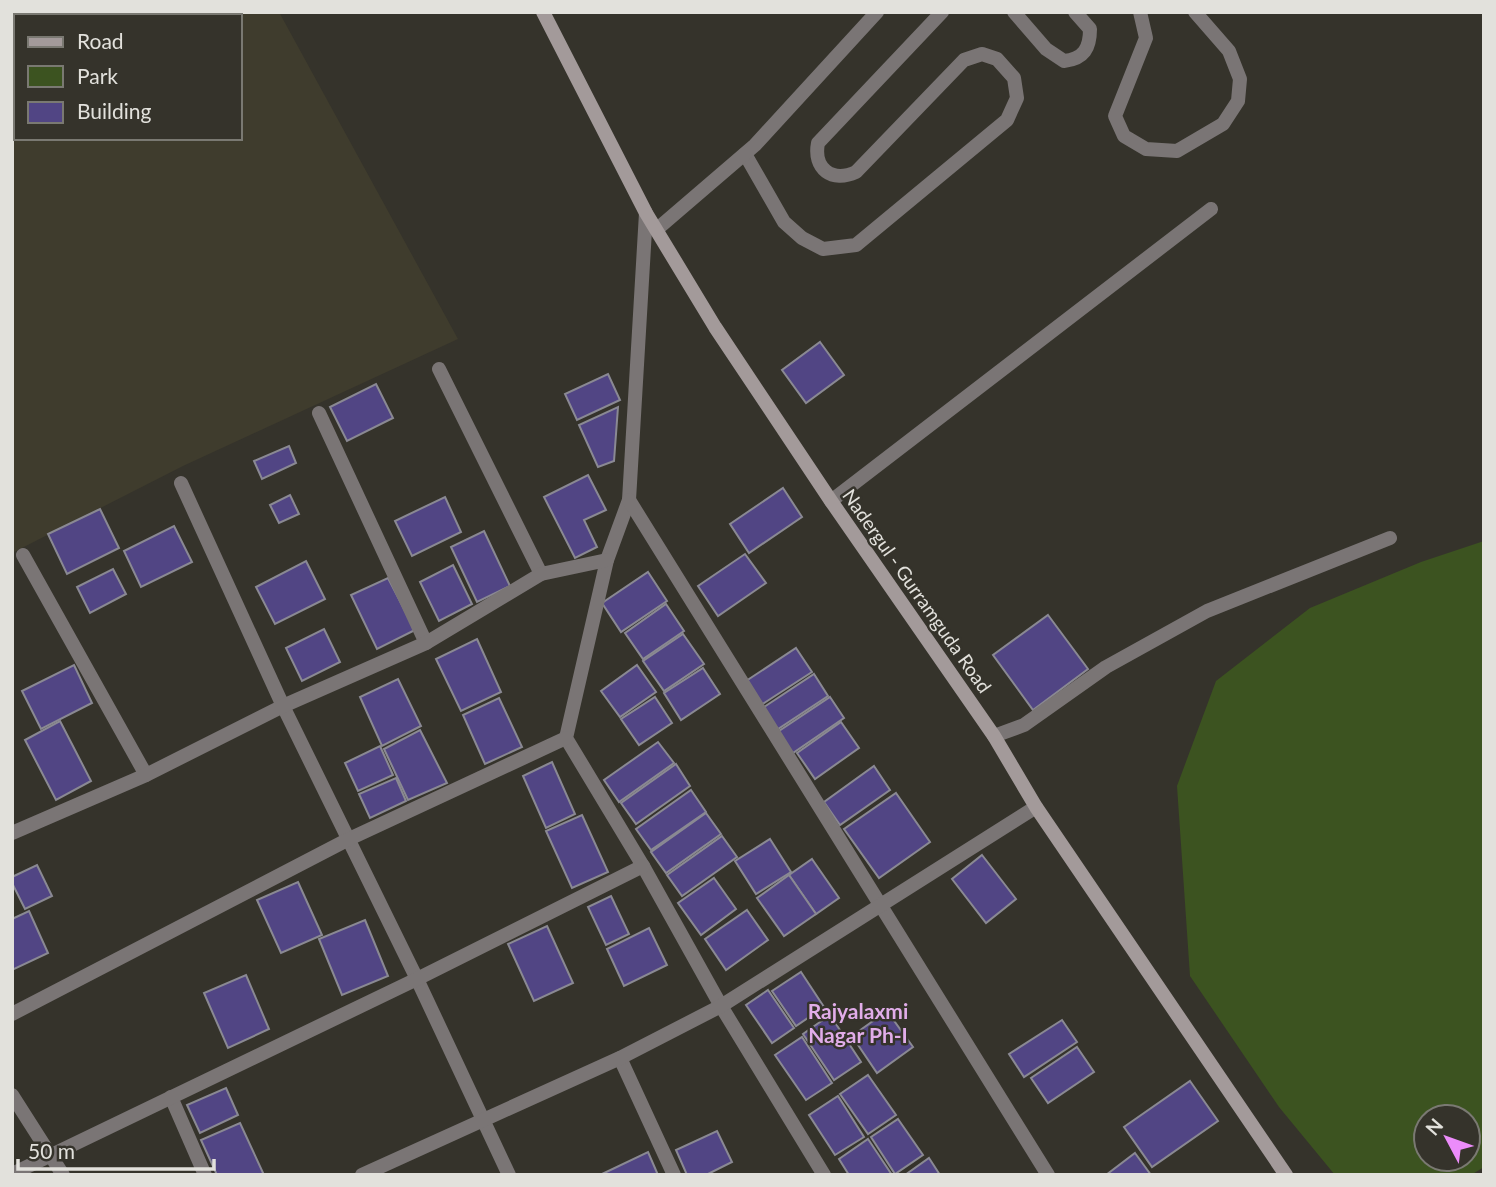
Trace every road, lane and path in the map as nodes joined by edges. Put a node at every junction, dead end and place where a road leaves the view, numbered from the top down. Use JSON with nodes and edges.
{"nodes":[{"id":1,"x":543,"y":12,"type":"edge"},
{"id":2,"x":877,"y":12,"type":"edge"},
{"id":3,"x":942,"y":12,"type":"edge"},
{"id":4,"x":1014,"y":12,"type":"edge"},
{"id":5,"x":1075,"y":12,"type":"edge"},
{"id":6,"x":1140,"y":12,"type":"edge"},
{"id":7,"x":1195,"y":12,"type":"edge"},
{"id":8,"x":745,"y":154,"type":"junction"},
{"id":9,"x":1211,"y":209,"type":"dead end"},
{"id":10,"x":646,"y":213,"type":"junction"},
{"id":11,"x":656,"y":230,"type":"junction"},
{"id":12,"x":439,"y":369,"type":"dead end"},
{"id":13,"x":319,"y":413,"type":"dead end"},
{"id":14,"x":181,"y":484,"type":"dead end"},
{"id":15,"x":629,"y":500,"type":"junction"},
{"id":16,"x":831,"y":501,"type":"junction"},
{"id":17,"x":1390,"y":538,"type":"dead end"},
{"id":18,"x":23,"y":555,"type":"dead end"},
{"id":19,"x":607,"y":560,"type":"junction"},
{"id":20,"x":541,"y":574,"type":"junction"},
{"id":21,"x":426,"y":643,"type":"junction"},
{"id":22,"x":283,"y":706,"type":"junction"},
{"id":23,"x":995,"y":736,"type":"junction"},
{"id":24,"x":566,"y":738,"type":"junction"},
{"id":25,"x":146,"y":775,"type":"junction"},
{"id":26,"x":1036,"y":807,"type":"junction"},
{"id":27,"x":14,"y":827,"type":"edge"},
{"id":28,"x":349,"y":839,"type":"junction"},
{"id":29,"x":643,"y":866,"type":"junction"},
{"id":30,"x":881,"y":906,"type":"junction"},
{"id":31,"x":417,"y":979,"type":"junction"},
{"id":32,"x":721,"y":1006,"type":"junction"},
{"id":33,"x":12,"y":1014,"type":"edge"},
{"id":34,"x":620,"y":1058,"type":"junction"},
{"id":35,"x":12,"y":1095,"type":"edge"},
{"id":36,"x":171,"y":1097,"type":"junction"},
{"id":37,"x":483,"y":1120,"type":"junction"},
{"id":38,"x":51,"y":1155,"type":"junction"},
{"id":39,"x":12,"y":1174,"type":"edge"},
{"id":40,"x":63,"y":1175,"type":"edge"},
{"id":41,"x":205,"y":1175,"type":"edge"},
{"id":42,"x":362,"y":1175,"type":"edge"},
{"id":43,"x":509,"y":1175,"type":"edge"},
{"id":44,"x":674,"y":1175,"type":"edge"},
{"id":45,"x":824,"y":1175,"type":"edge"},
{"id":46,"x":1048,"y":1175,"type":"edge"},
{"id":47,"x":1286,"y":1175,"type":"edge"}],
"edges":[{"from":1,"to":10,"type":"main road","name":"Nadergul - Gurramguda Road"},
{"from":2,"to":8,"type":"street"},
{"from":3,"to":8,"type":"street"},
{"from":4,"to":5,"type":"street"},
{"from":6,"to":7,"type":"street"},
{"from":8,"to":11,"type":"street"},
{"from":9,"to":16,"type":"street"},
{"from":10,"to":11,"type":"main road","name":"Nadergul - Gurramguda Road"},
{"from":10,"to":15,"type":"street"},
{"from":11,"to":16,"type":"main road","name":"Nadergul - Gurramguda Road"},
{"from":12,"to":20,"type":"street"},
{"from":13,"to":21,"type":"street"},
{"from":14,"to":22,"type":"street"},
{"from":15,"to":19,"type":"street"},
{"from":15,"to":30,"type":"street"},
{"from":16,"to":23,"type":"main road","name":"Nadergul - Gurramguda Road"},
{"from":17,"to":23,"type":"street"},
{"from":18,"to":25,"type":"street"},
{"from":19,"to":20,"type":"street"},
{"from":19,"to":24,"type":"street"},
{"from":20,"to":21,"type":"street"},
{"from":21,"to":22,"type":"street"},
{"from":22,"to":25,"type":"street"},
{"from":22,"to":28,"type":"street"},
{"from":23,"to":26,"type":"main road","name":"Nadergul - Gurramguda Road"},
{"from":24,"to":28,"type":"street"},
{"from":24,"to":29,"type":"street"},
{"from":25,"to":27,"type":"street"},
{"from":26,"to":30,"type":"street"},
{"from":26,"to":47,"type":"main road","name":"Nadergul - Gurramguda Road"},
{"from":28,"to":31,"type":"street"},
{"from":28,"to":33,"type":"street"},
{"from":29,"to":31,"type":"street"},
{"from":29,"to":32,"type":"street"},
{"from":30,"to":32,"type":"street"},
{"from":30,"to":46,"type":"street"},
{"from":31,"to":36,"type":"street"},
{"from":31,"to":37,"type":"street"},
{"from":32,"to":34,"type":"street"},
{"from":32,"to":45,"type":"street"},
{"from":34,"to":37,"type":"street"},
{"from":34,"to":44,"type":"street"},
{"from":35,"to":38,"type":"street"},
{"from":36,"to":38,"type":"street"},
{"from":36,"to":41,"type":"street"},
{"from":37,"to":42,"type":"street"},
{"from":37,"to":43,"type":"street"},
{"from":38,"to":39,"type":"street"},
{"from":38,"to":40,"type":"street"}]}
